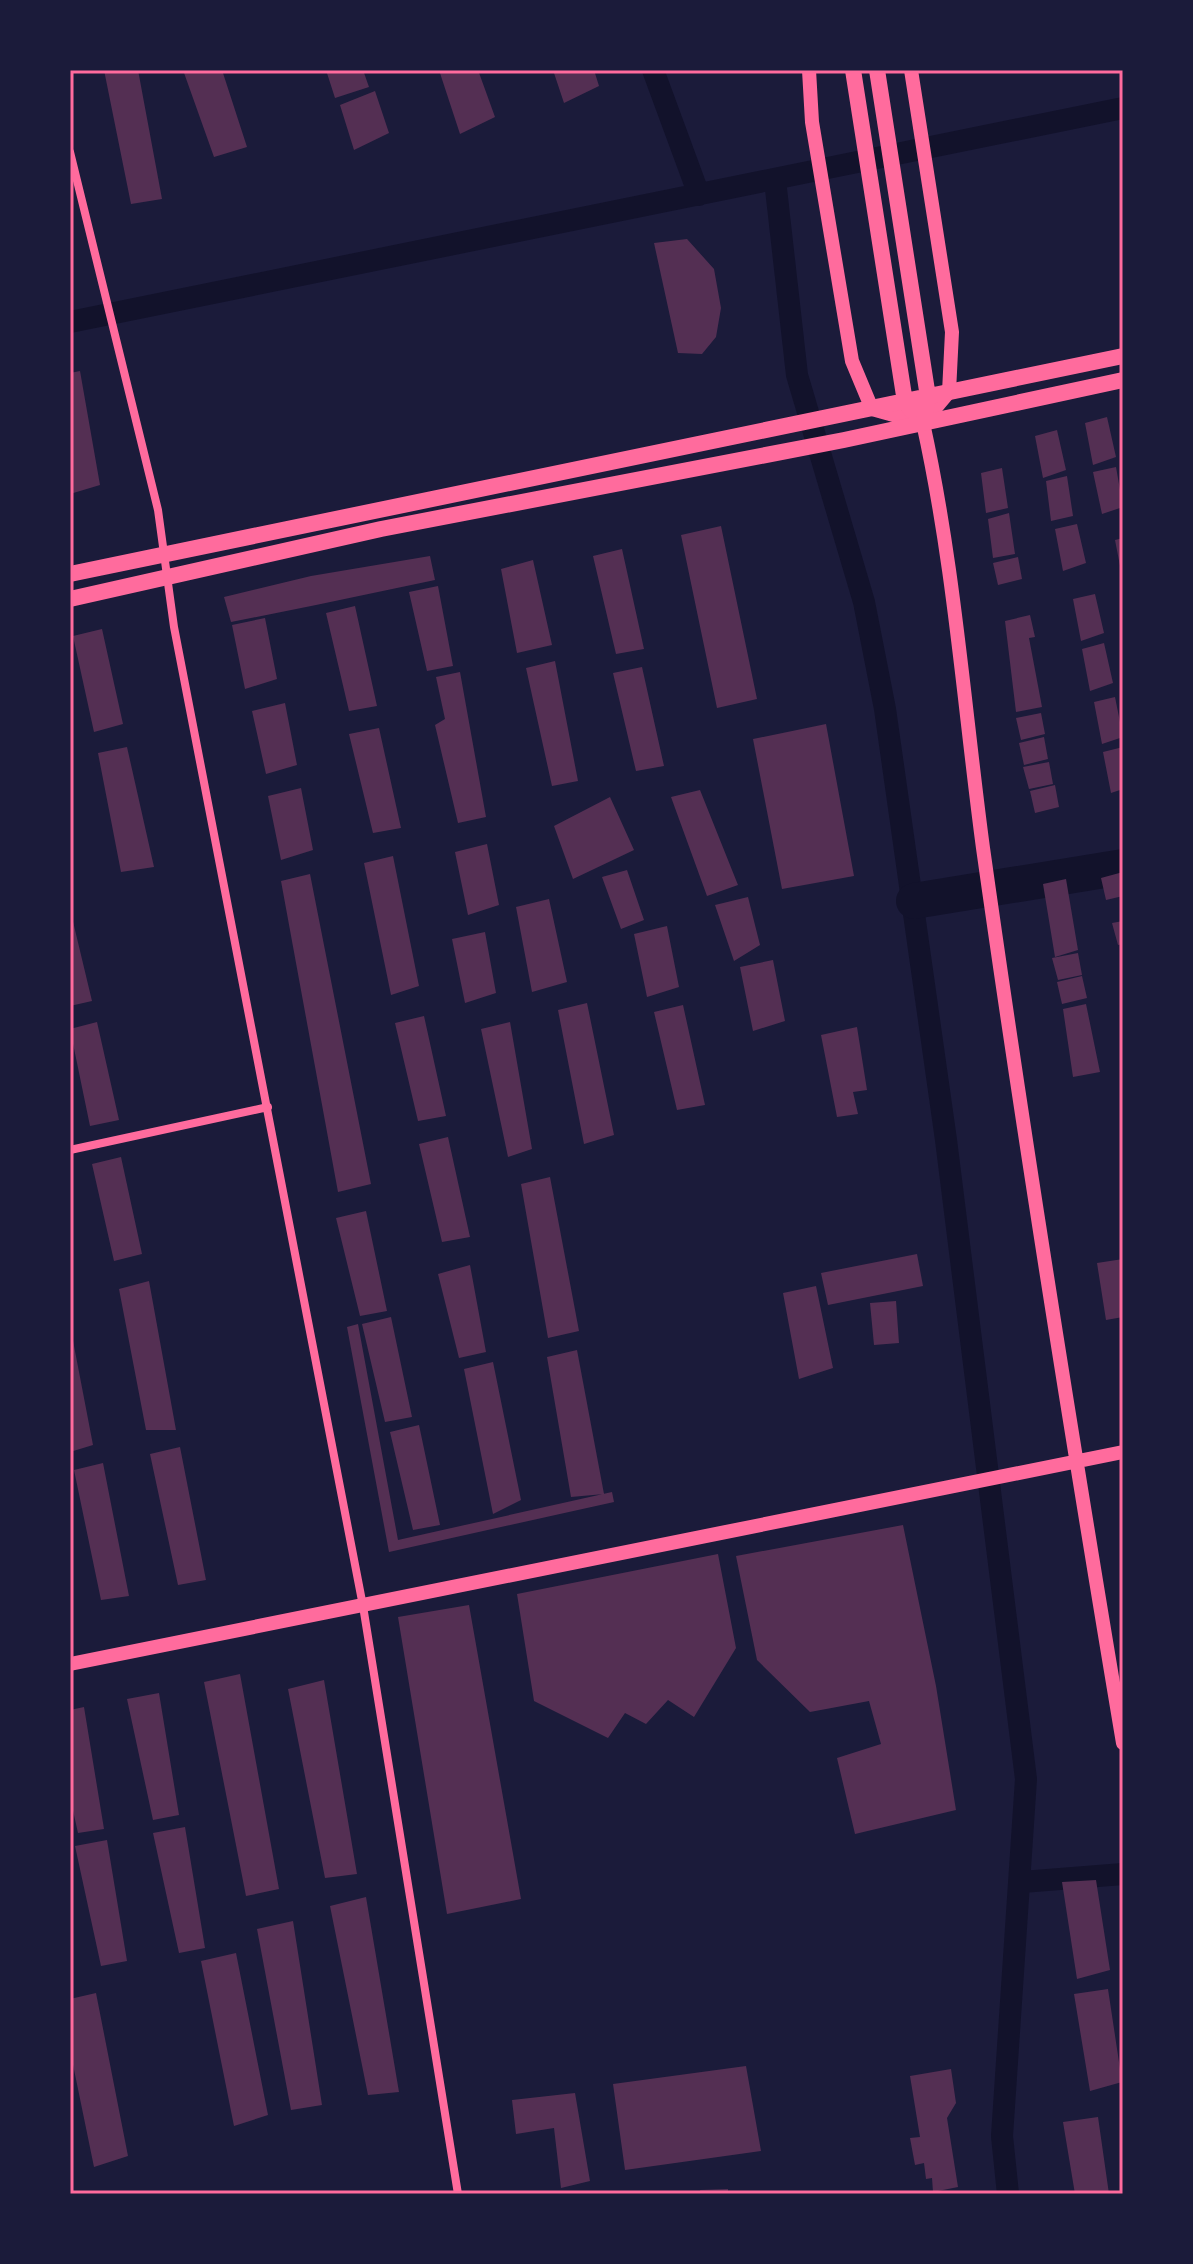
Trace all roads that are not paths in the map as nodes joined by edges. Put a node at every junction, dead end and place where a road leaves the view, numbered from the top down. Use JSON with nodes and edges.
{"nodes":[{"id":1,"x":809,"y":70,"type":"edge"},
{"id":2,"x":853,"y":70,"type":"edge"},
{"id":3,"x":877,"y":70,"type":"edge"},
{"id":4,"x":911,"y":70,"type":"edge"},
{"id":5,"x":70,"y":152,"type":"edge"},
{"id":6,"x":1123,"y":356,"type":"edge"},
{"id":7,"x":1123,"y":380,"type":"edge"},
{"id":8,"x":949,"y":392,"type":"junction"},
{"id":9,"x":928,"y":397,"type":"junction"},
{"id":10,"x":905,"y":402,"type":"junction"},
{"id":11,"x":872,"y":409,"type":"junction"},
{"id":12,"x":923,"y":423,"type":"junction"},
{"id":13,"x":163,"y":555,"type":"junction"},
{"id":14,"x":70,"y":574,"type":"edge"},
{"id":15,"x":166,"y":579,"type":"junction"},
{"id":16,"x":70,"y":599,"type":"edge"},
{"id":17,"x":268,"y":1107,"type":"junction"},
{"id":18,"x":70,"y":1150,"type":"edge"},
{"id":19,"x":1123,"y":1452,"type":"edge"},
{"id":20,"x":1075,"y":1461,"type":"junction"},
{"id":21,"x":363,"y":1606,"type":"junction"},
{"id":22,"x":70,"y":1664,"type":"edge"},
{"id":23,"x":1123,"y":1743,"type":"edge"},
{"id":24,"x":458,"y":2194,"type":"edge"}],
"edges":[{"from":1,"to":11,"type":"street"},
{"from":2,"to":10,"type":"main road"},
{"from":3,"to":9,"type":"main road"},
{"from":4,"to":8,"type":"street"},
{"from":5,"to":13,"type":"street"},
{"from":6,"to":8,"type":"main road"},
{"from":7,"to":12,"type":"main road"},
{"from":8,"to":9,"type":"main road"},
{"from":8,"to":12,"type":"street"},
{"from":9,"to":10,"type":"main road"},
{"from":9,"to":12,"type":"main road"},
{"from":10,"to":11,"type":"main road"},
{"from":10,"to":12,"type":"main road"},
{"from":11,"to":12,"type":"street"},
{"from":11,"to":13,"type":"main road"},
{"from":12,"to":15,"type":"main road"},
{"from":12,"to":20,"type":"street"},
{"from":13,"to":14,"type":"main road"},
{"from":13,"to":15,"type":"street"},
{"from":15,"to":16,"type":"main road"},
{"from":15,"to":17,"type":"street"},
{"from":17,"to":18,"type":"street"},
{"from":17,"to":21,"type":"street"},
{"from":19,"to":20,"type":"street"},
{"from":20,"to":21,"type":"street"},
{"from":20,"to":23,"type":"street"},
{"from":21,"to":22,"type":"street"},
{"from":21,"to":24,"type":"street"}]}
